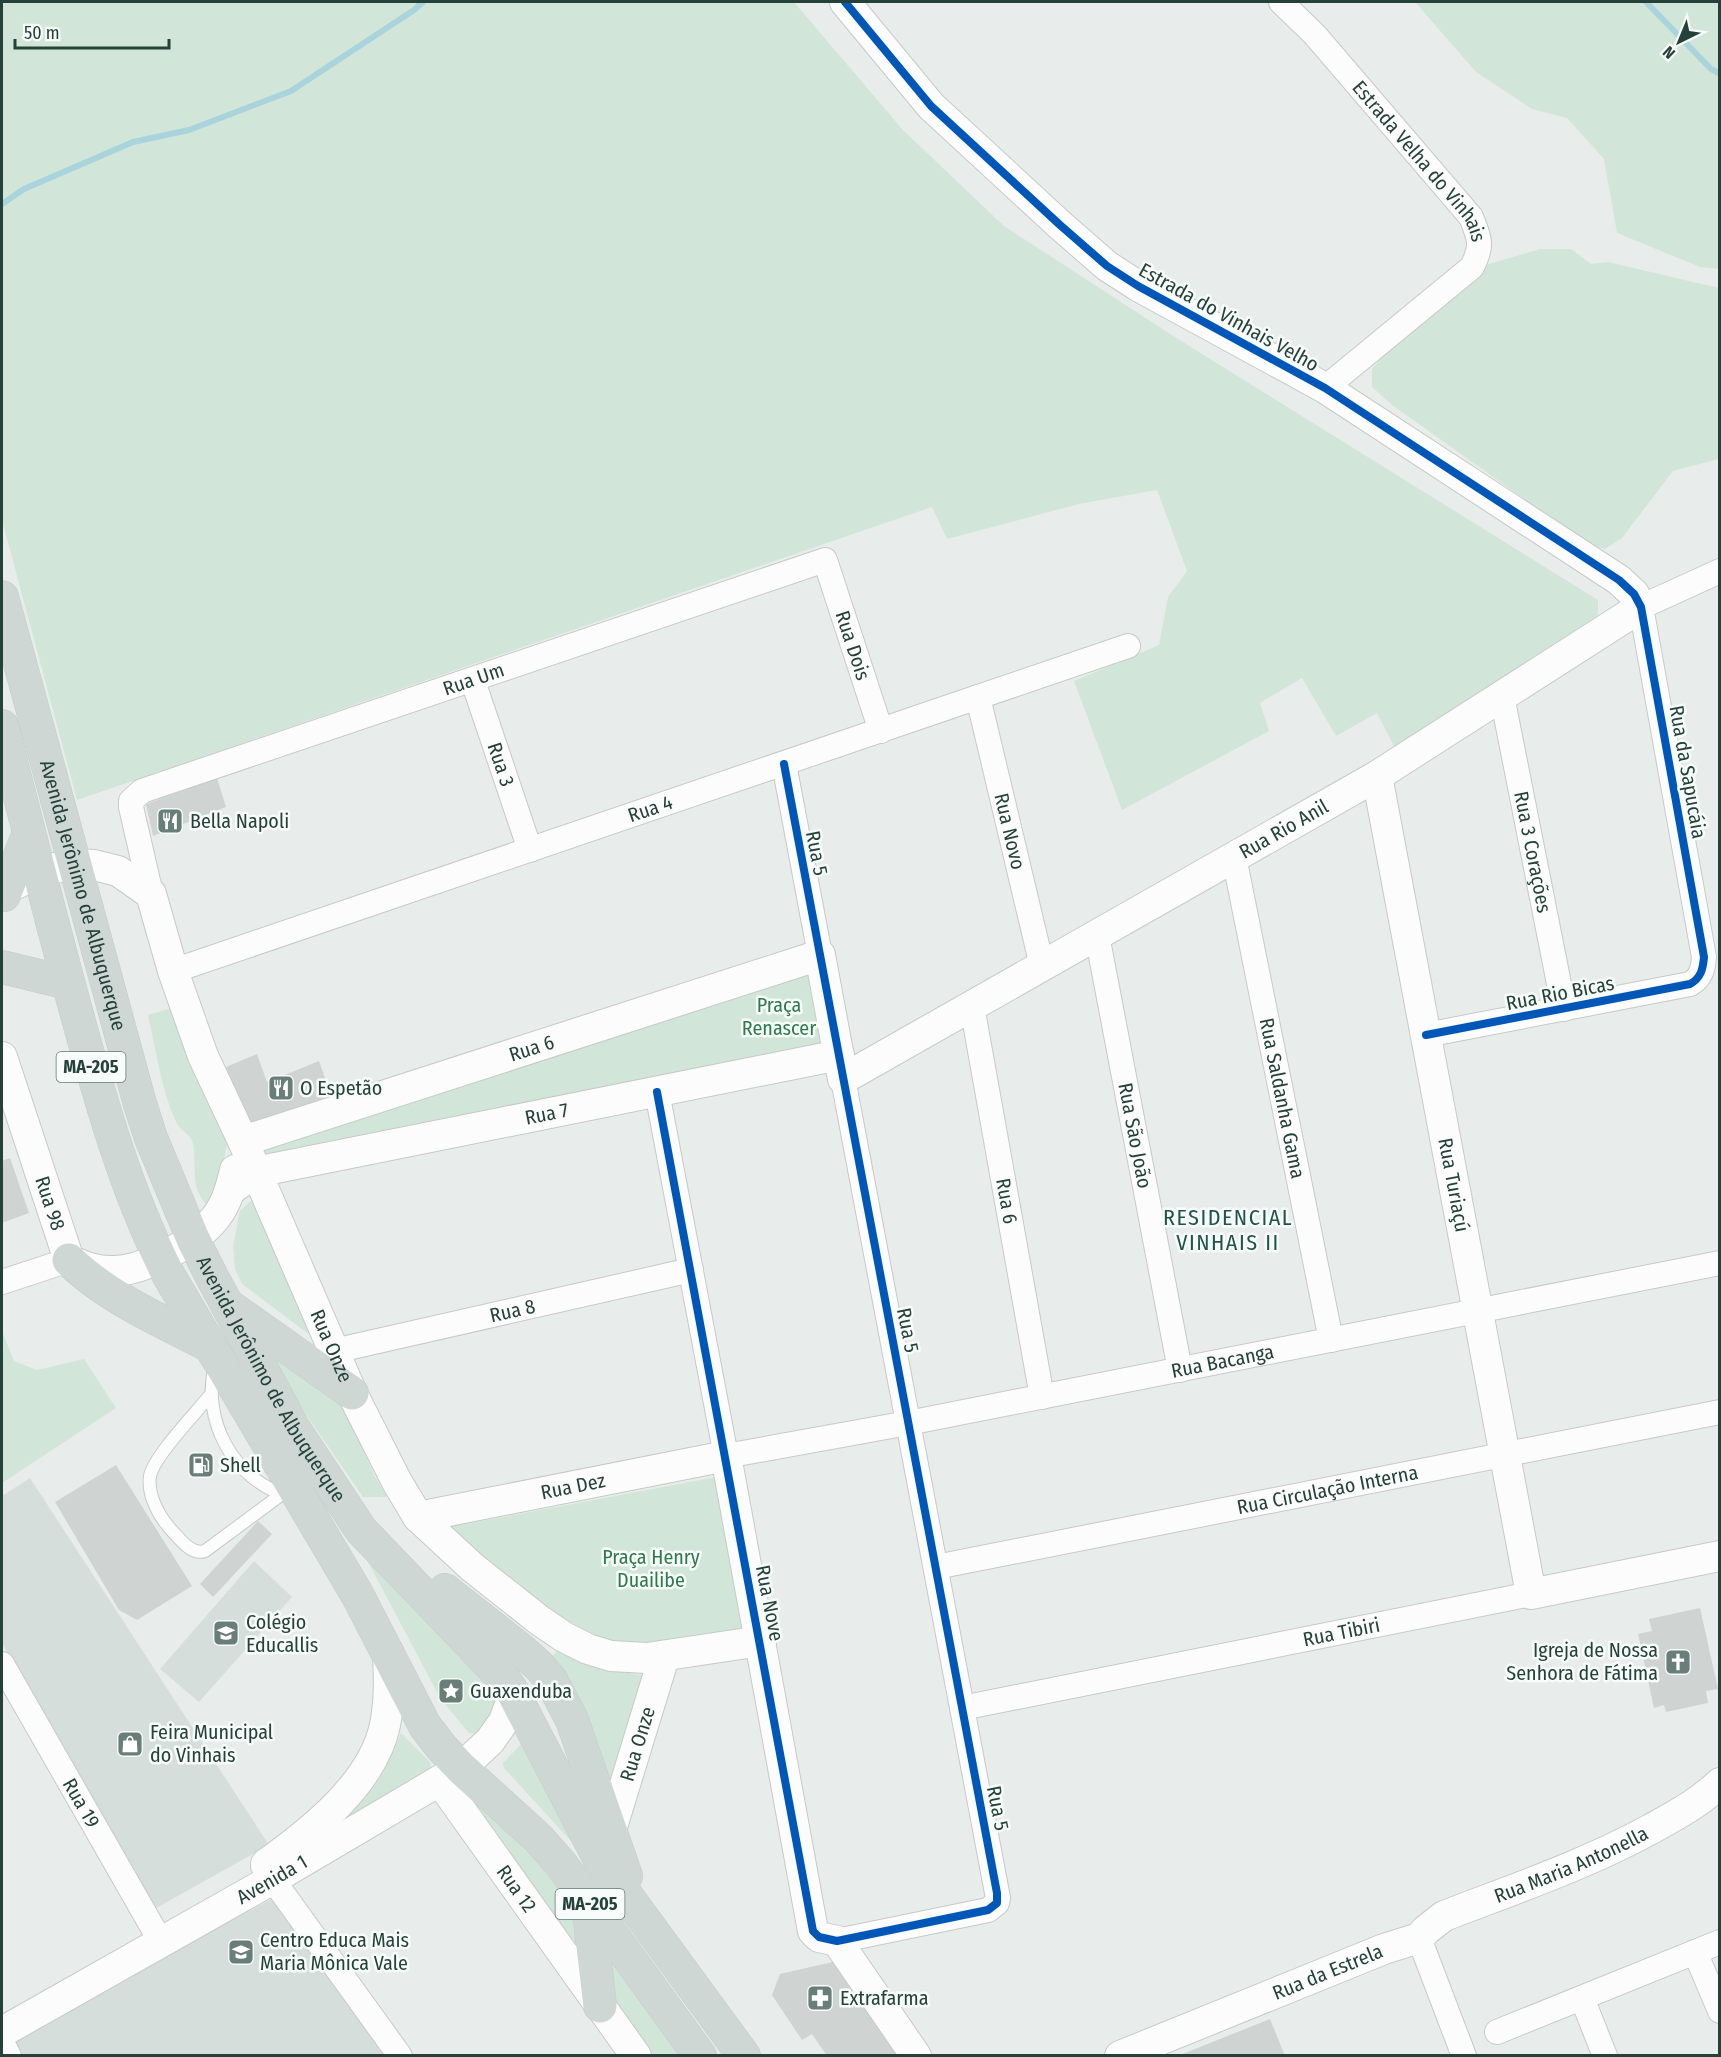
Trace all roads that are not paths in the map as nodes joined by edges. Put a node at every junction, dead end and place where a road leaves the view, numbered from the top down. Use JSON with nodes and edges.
{"nodes":[{"id":1,"x":845,"y":2,"type":"edge"},
{"id":2,"x":1281,"y":2,"type":"edge"},
{"id":3,"x":1325,"y":388,"type":"junction"},
{"id":4,"x":825,"y":560,"type":"joint"},
{"id":5,"x":1719,"y":571,"type":"edge"},
{"id":6,"x":2,"y":597,"type":"edge"},
{"id":7,"x":1641,"y":607,"type":"junction"},
{"id":8,"x":1128,"y":646,"type":"dead end"},
{"id":9,"x":473,"y":681,"type":"junction"},
{"id":10,"x":1502,"y":696,"type":"junction"},
{"id":11,"x":978,"y":697,"type":"junction"},
{"id":12,"x":2,"y":726,"type":"edge"},
{"id":13,"x":881,"y":731,"type":"junction"},
{"id":14,"x":783,"y":764,"type":"junction"},
{"id":15,"x":1377,"y":776,"type":"junction"},
{"id":16,"x":130,"y":807,"type":"joint"},
{"id":17,"x":29,"y":833,"type":"junction"},
{"id":18,"x":530,"y":850,"type":"junction"},
{"id":19,"x":1234,"y":857,"type":"junction"},
{"id":20,"x":75,"y":864,"type":"junction"},
{"id":21,"x":40,"y":871,"type":"junction"},
{"id":22,"x":151,"y":894,"type":"junction"},
{"id":23,"x":3,"y":897,"type":"edge"},
{"id":24,"x":1097,"y":935,"type":"junction"},
{"id":25,"x":820,"y":956,"type":"junction"},
{"id":26,"x":1042,"y":966,"type":"junction"},
{"id":27,"x":2,"y":967,"type":"edge"},
{"id":28,"x":173,"y":971,"type":"junction"},
{"id":29,"x":1698,"y":978,"type":"joint"},
{"id":30,"x":68,"y":983,"type":"junction"},
{"id":31,"x":972,"y":1006,"type":"junction"},
{"id":32,"x":1564,"y":1009,"type":"junction"},
{"id":33,"x":1426,"y":1035,"type":"junction"},
{"id":34,"x":2,"y":1057,"type":"edge"},
{"id":35,"x":841,"y":1067,"type":"junction"},
{"id":36,"x":657,"y":1092,"type":"junction"},
{"id":37,"x":243,"y":1141,"type":"junction"},
{"id":38,"x":256,"y":1172,"type":"junction"},
{"id":39,"x":230,"y":1190,"type":"junction"},
{"id":40,"x":193,"y":1239,"type":"junction"},
{"id":41,"x":159,"y":1257,"type":"junction"},
{"id":42,"x":69,"y":1260,"type":"junction"},
{"id":43,"x":1719,"y":1263,"type":"edge"},
{"id":44,"x":691,"y":1270,"type":"junction"},
{"id":45,"x":2,"y":1282,"type":"edge"},
{"id":46,"x":226,"y":1303,"type":"junction"},
{"id":47,"x":1478,"y":1311,"type":"junction"},
{"id":48,"x":1331,"y":1340,"type":"junction"},
{"id":49,"x":212,"y":1351,"type":"junction"},
{"id":50,"x":334,"y":1351,"type":"junction"},
{"id":51,"x":1180,"y":1370,"type":"junction"},
{"id":52,"x":351,"y":1393,"type":"junction"},
{"id":53,"x":211,"y":1394,"type":"junction"},
{"id":54,"x":1042,"y":1397,"type":"junction"},
{"id":55,"x":1719,"y":1412,"type":"edge"},
{"id":56,"x":908,"y":1423,"type":"junction"},
{"id":57,"x":293,"y":1427,"type":"junction"},
{"id":58,"x":1505,"y":1455,"type":"junction"},
{"id":59,"x":726,"y":1456,"type":"junction"},
{"id":60,"x":291,"y":1496,"type":"junction"},
{"id":61,"x":418,"y":1517,"type":"junction"},
{"id":62,"x":1719,"y":1556,"type":"edge"},
{"id":63,"x":936,"y":1567,"type":"junction"},
{"id":64,"x":1531,"y":1594,"type":"junction"},
{"id":65,"x":760,"y":1641,"type":"junction"},
{"id":66,"x":388,"y":1652,"type":"junction"},
{"id":67,"x":664,"y":1657,"type":"junction"},
{"id":68,"x":2,"y":1664,"type":"edge"},
{"id":69,"x":514,"y":1694,"type":"junction"},
{"id":70,"x":962,"y":1708,"type":"junction"},
{"id":71,"x":450,"y":1774,"type":"junction"},
{"id":72,"x":1719,"y":1783,"type":"edge"},
{"id":73,"x":611,"y":1830,"type":"junction"},
{"id":74,"x":268,"y":1872,"type":"junction"},
{"id":75,"x":588,"y":1901,"type":"junction"},
{"id":76,"x":637,"y":1912,"type":"junction"},
{"id":77,"x":157,"y":1935,"type":"junction"},
{"id":78,"x":1419,"y":1938,"type":"junction"},
{"id":79,"x":837,"y":1941,"type":"junction"},
{"id":80,"x":1719,"y":1942,"type":"edge"},
{"id":81,"x":1695,"y":1952,"type":"junction"},
{"id":82,"x":1582,"y":1998,"type":"junction"},
{"id":83,"x":600,"y":2006,"type":"junction"},
{"id":84,"x":1719,"y":2011,"type":"edge"},
{"id":85,"x":2,"y":2013,"type":"edge"},
{"id":86,"x":2,"y":2032,"type":"edge"},
{"id":87,"x":1497,"y":2032,"type":"dead end"},
{"id":88,"x":2,"y":2042,"type":"edge"},
{"id":89,"x":9,"y":2055,"type":"edge"},
{"id":90,"x":400,"y":2055,"type":"edge"},
{"id":91,"x":636,"y":2055,"type":"edge"},
{"id":92,"x":700,"y":2055,"type":"edge"},
{"id":93,"x":744,"y":2055,"type":"edge"},
{"id":94,"x":916,"y":2055,"type":"edge"},
{"id":95,"x":1120,"y":2055,"type":"edge"},
{"id":96,"x":1464,"y":2055,"type":"edge"},
{"id":97,"x":1605,"y":2055,"type":"edge"}],
"edges":[{"from":1,"to":3,"type":"street","name":"Estrada do Vinhais Velho"},
{"from":2,"to":3,"type":"street","name":"Estrada Velha do Vinhais"},
{"from":3,"to":7,"type":"street","name":"Estrada do Vinhais Velho"},
{"from":4,"to":9,"type":"street","name":"Rua Um"},
{"from":4,"to":13,"type":"street","name":"Rua Dois"},
{"from":5,"to":7,"type":"street","name":"Rua Rio Anil"},
{"from":6,"to":20,"type":"main road","name":"Avenida Jerônimo de Albuquerque","number":"MA-205"},
{"from":7,"to":10,"type":"street","name":"Rua Rio Anil"},
{"from":7,"to":29,"type":"street","name":"Rua da Sapucáia"},
{"from":8,"to":11,"type":"street","name":"Rua 4"},
{"from":9,"to":16,"type":"street","name":"Rua Um"},
{"from":9,"to":18,"type":"street","name":"Rua 3"},
{"from":10,"to":15,"type":"street","name":"Rua Rio Anil"},
{"from":10,"to":32,"type":"street","name":"Rua 3 Corações"},
{"from":11,"to":13,"type":"street","name":"Rua 4"},
{"from":11,"to":26,"type":"street","name":"Rua Novo"},
{"from":12,"to":17,"type":"main road","name":"Avenida Jerônimo de Albuquerque","number":"MA-205"},
{"from":13,"to":14,"type":"street","name":"Rua 4"},
{"from":14,"to":18,"type":"street","name":"Rua 4"},
{"from":14,"to":25,"type":"street","name":"Rua 5"},
{"from":15,"to":19,"type":"street","name":"Rua Rio Anil"},
{"from":15,"to":33,"type":"street","name":"Rua Turiaçú"},
{"from":16,"to":22,"type":"street","name":"Rua Onze"},
{"from":17,"to":21,"type":"main road","name":"Avenida Jerônimo de Albuquerque","number":"MA-205"},
{"from":17,"to":23,"type":"main road"},
{"from":18,"to":28,"type":"street","name":"Rua 4"},
{"from":19,"to":24,"type":"street","name":"Rua Rio Anil"},
{"from":19,"to":48,"type":"street","name":"Rua Saldanha Gama"},
{"from":20,"to":21,"type":"street"},
{"from":20,"to":22,"type":"street"},
{"from":20,"to":40,"type":"main road","name":"Avenida Jerônimo de Albuquerque","number":"MA-205"},
{"from":21,"to":23,"type":"street"},
{"from":21,"to":30,"type":"main road","name":"Avenida Jerônimo de Albuquerque","number":"MA-205"},
{"from":22,"to":28,"type":"street","name":"Rua Onze"},
{"from":24,"to":26,"type":"street","name":"Rua Rio Anil"},
{"from":24,"to":51,"type":"street","name":"Rua São João"},
{"from":25,"to":35,"type":"street","name":"Rua 5"},
{"from":25,"to":37,"type":"street","name":"Rua 6"},
{"from":26,"to":31,"type":"street","name":"Rua Rio Anil"},
{"from":27,"to":30,"type":"main road"},
{"from":28,"to":37,"type":"street","name":"Rua Onze"},
{"from":29,"to":32,"type":"street","name":"Rua Rio Bicas"},
{"from":30,"to":41,"type":"main road","name":"Avenida Jerônimo de Albuquerque","number":"MA-205"},
{"from":31,"to":35,"type":"street","name":"Rua Rio Anil"},
{"from":31,"to":54,"type":"street","name":"Rua 6"},
{"from":32,"to":33,"type":"street","name":"Rua Rio Bicas"},
{"from":33,"to":47,"type":"street","name":"Rua Turiaçú"},
{"from":34,"to":42,"type":"street","name":"Rua 98"},
{"from":35,"to":36,"type":"street","name":"Rua 7"},
{"from":35,"to":56,"type":"street","name":"Rua 5"},
{"from":36,"to":38,"type":"street","name":"Rua 7"},
{"from":36,"to":44,"type":"street","name":"Rua Nove"},
{"from":37,"to":38,"type":"street","name":"Rua Onze"},
{"from":37,"to":39,"type":"street"},
{"from":38,"to":39,"type":"street"},
{"from":38,"to":50,"type":"street","name":"Rua Onze"},
{"from":39,"to":40,"type":"street"},
{"from":40,"to":41,"type":"street"},
{"from":40,"to":46,"type":"main road","name":"Avenida Jerônimo de Albuquerque","number":"MA-205"},
{"from":41,"to":42,"type":"street"},
{"from":41,"to":49,"type":"main road","name":"Avenida Jerônimo de Albuquerque","number":"MA-205"},
{"from":42,"to":45,"type":"street"},
{"from":42,"to":49,"type":"main road"},
{"from":43,"to":47,"type":"street","name":"Rua Bacanga"},
{"from":44,"to":50,"type":"street","name":"Rua 8"},
{"from":44,"to":59,"type":"street","name":"Rua Nove"},
{"from":46,"to":52,"type":"main road"},
{"from":46,"to":57,"type":"main road","name":"Avenida Jerônimo de Albuquerque","number":"MA-205"},
{"from":47,"to":48,"type":"street","name":"Rua Bacanga"},
{"from":47,"to":58,"type":"street","name":"Rua Turiaçú"},
{"from":48,"to":51,"type":"street","name":"Rua Bacanga"},
{"from":49,"to":53,"type":"lane"},
{"from":49,"to":60,"type":"main road","name":"Avenida Jerônimo de Albuquerque","number":"MA-205"},
{"from":50,"to":52,"type":"street","name":"Rua Onze"},
{"from":51,"to":54,"type":"street","name":"Rua Bacanga"},
{"from":52,"to":61,"type":"street","name":"Rua Onze"},
{"from":53,"to":60,"type":"lane"},
{"from":53,"to":60,"type":"lane"},
{"from":54,"to":56,"type":"street","name":"Rua Bacanga"},
{"from":55,"to":58,"type":"street","name":"Rua Circulação Interna"},
{"from":56,"to":59,"type":"street","name":"Rua Bacanga"},
{"from":56,"to":63,"type":"street","name":"Rua 5"},
{"from":57,"to":69,"type":"main road","name":"Avenida Jerônimo de Albuquerque","number":"MA-205"},
{"from":57,"to":73,"type":"main road"},
{"from":58,"to":63,"type":"street","name":"Rua Circulação Interna"},
{"from":58,"to":64,"type":"street","name":"Rua Turiaçú"},
{"from":59,"to":61,"type":"street","name":"Rua Dez"},
{"from":59,"to":65,"type":"street","name":"Rua Nove"},
{"from":60,"to":66,"type":"main road","name":"Avenida Jerônimo de Albuquerque","number":"MA-205"},
{"from":61,"to":67,"type":"street","name":"Rua Onze"},
{"from":62,"to":64,"type":"street","name":"Rua Tibiri"},
{"from":63,"to":70,"type":"street","name":"Rua 5"},
{"from":64,"to":70,"type":"street","name":"Rua Tibiri"},
{"from":65,"to":67,"type":"street","name":"Rua Onze"},
{"from":65,"to":79,"type":"street","name":"Rua Nove"},
{"from":66,"to":71,"type":"main road","name":"Avenida Jerônimo de Albuquerque","number":"MA-205"},
{"from":66,"to":74,"type":"street","name":"Avenida 1"},
{"from":67,"to":73,"type":"street","name":"Rua Onze"},
{"from":68,"to":77,"type":"street","name":"Rua 19"},
{"from":69,"to":71,"type":"street","name":"Avenida 1"},
{"from":69,"to":76,"type":"main road","name":"Avenida Jerônimo de Albuquerque","number":"MA-205"},
{"from":70,"to":79,"type":"street","name":"Rua 5"},
{"from":71,"to":74,"type":"street","name":"Avenida 1"},
{"from":71,"to":75,"type":"main road","name":"Avenida Jerônimo de Albuquerque","number":"MA-205"},
{"from":71,"to":83,"type":"street","name":"Rua 12"},
{"from":72,"to":78,"type":"street","name":"Rua Maria Antonella"},
{"from":73,"to":76,"type":"main road"},
{"from":74,"to":77,"type":"street","name":"Avenida 1"},
{"from":74,"to":90,"type":"street"},
{"from":75,"to":83,"type":"main road"},
{"from":75,"to":92,"type":"main road","name":"Avenida Jerônimo de Albuquerque","number":"MA-205"},
{"from":76,"to":93,"type":"main road","name":"Avenida Jerônimo de Albuquerque","number":"MA-205"},
{"from":77,"to":85,"type":"street","name":"Avenida 1"},
{"from":77,"to":86,"type":"street","name":"Avenida 1"},
{"from":78,"to":95,"type":"street","name":"Rua da Estrela"},
{"from":78,"to":96,"type":"street"},
{"from":79,"to":94,"type":"street","name":"Rua Nove"},
{"from":80,"to":81,"type":"street"},
{"from":81,"to":82,"type":"street"},
{"from":81,"to":84,"type":"street"},
{"from":82,"to":87,"type":"street"},
{"from":82,"to":97,"type":"street"},
{"from":83,"to":91,"type":"street","name":"Rua 12"},
{"from":88,"to":89,"type":"street"}]}
